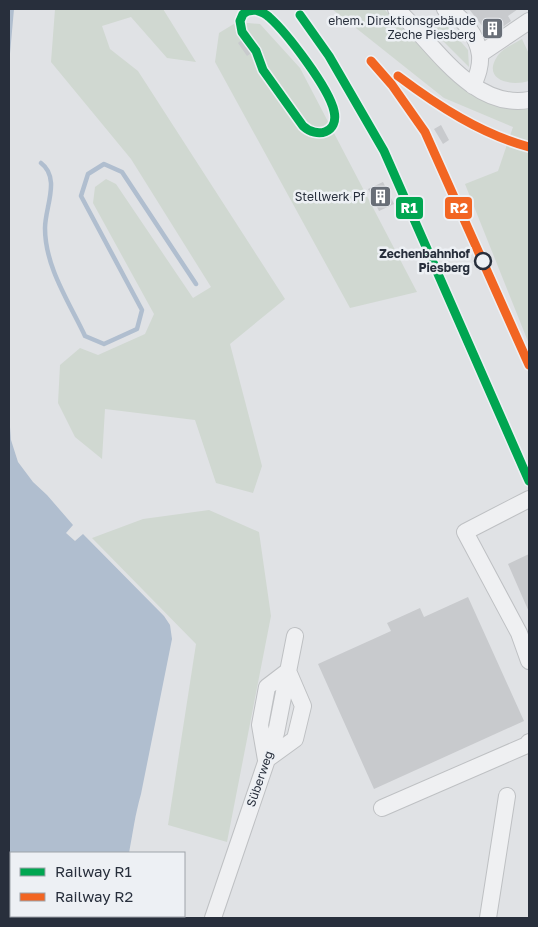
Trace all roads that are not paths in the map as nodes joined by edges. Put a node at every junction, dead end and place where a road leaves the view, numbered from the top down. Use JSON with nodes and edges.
{"nodes":[{"id":1,"x":448,"y":9,"type":"edge"},
{"id":2,"x":404,"y":10,"type":"edge"},
{"id":3,"x":529,"y":21,"type":"edge"},
{"id":4,"x":480,"y":54,"type":"junction"},
{"id":5,"x":473,"y":86,"type":"junction"},
{"id":6,"x":529,"y":100,"type":"edge"},
{"id":7,"x":527,"y":500,"type":"edge"},
{"id":8,"x":295,"y":636,"type":"dead end"},
{"id":9,"x":529,"y":661,"type":"edge"},
{"id":10,"x":529,"y":742,"type":"edge"},
{"id":11,"x":507,"y":796,"type":"dead end"},
{"id":12,"x":382,"y":808,"type":"dead end"},
{"id":13,"x":213,"y":918,"type":"edge"},
{"id":14,"x":488,"y":918,"type":"edge"}],
"edges":[{"from":1,"to":4,"type":"street"},
{"from":2,"to":5,"type":"street"},
{"from":3,"to":4,"type":"street"},
{"from":4,"to":5,"type":"street"},
{"from":5,"to":6,"type":"street"},
{"from":7,"to":9,"type":"street"},
{"from":8,"to":13,"type":"street","name":"Süberweg"},
{"from":10,"to":12,"type":"street"},
{"from":11,"to":14,"type":"street"}]}
